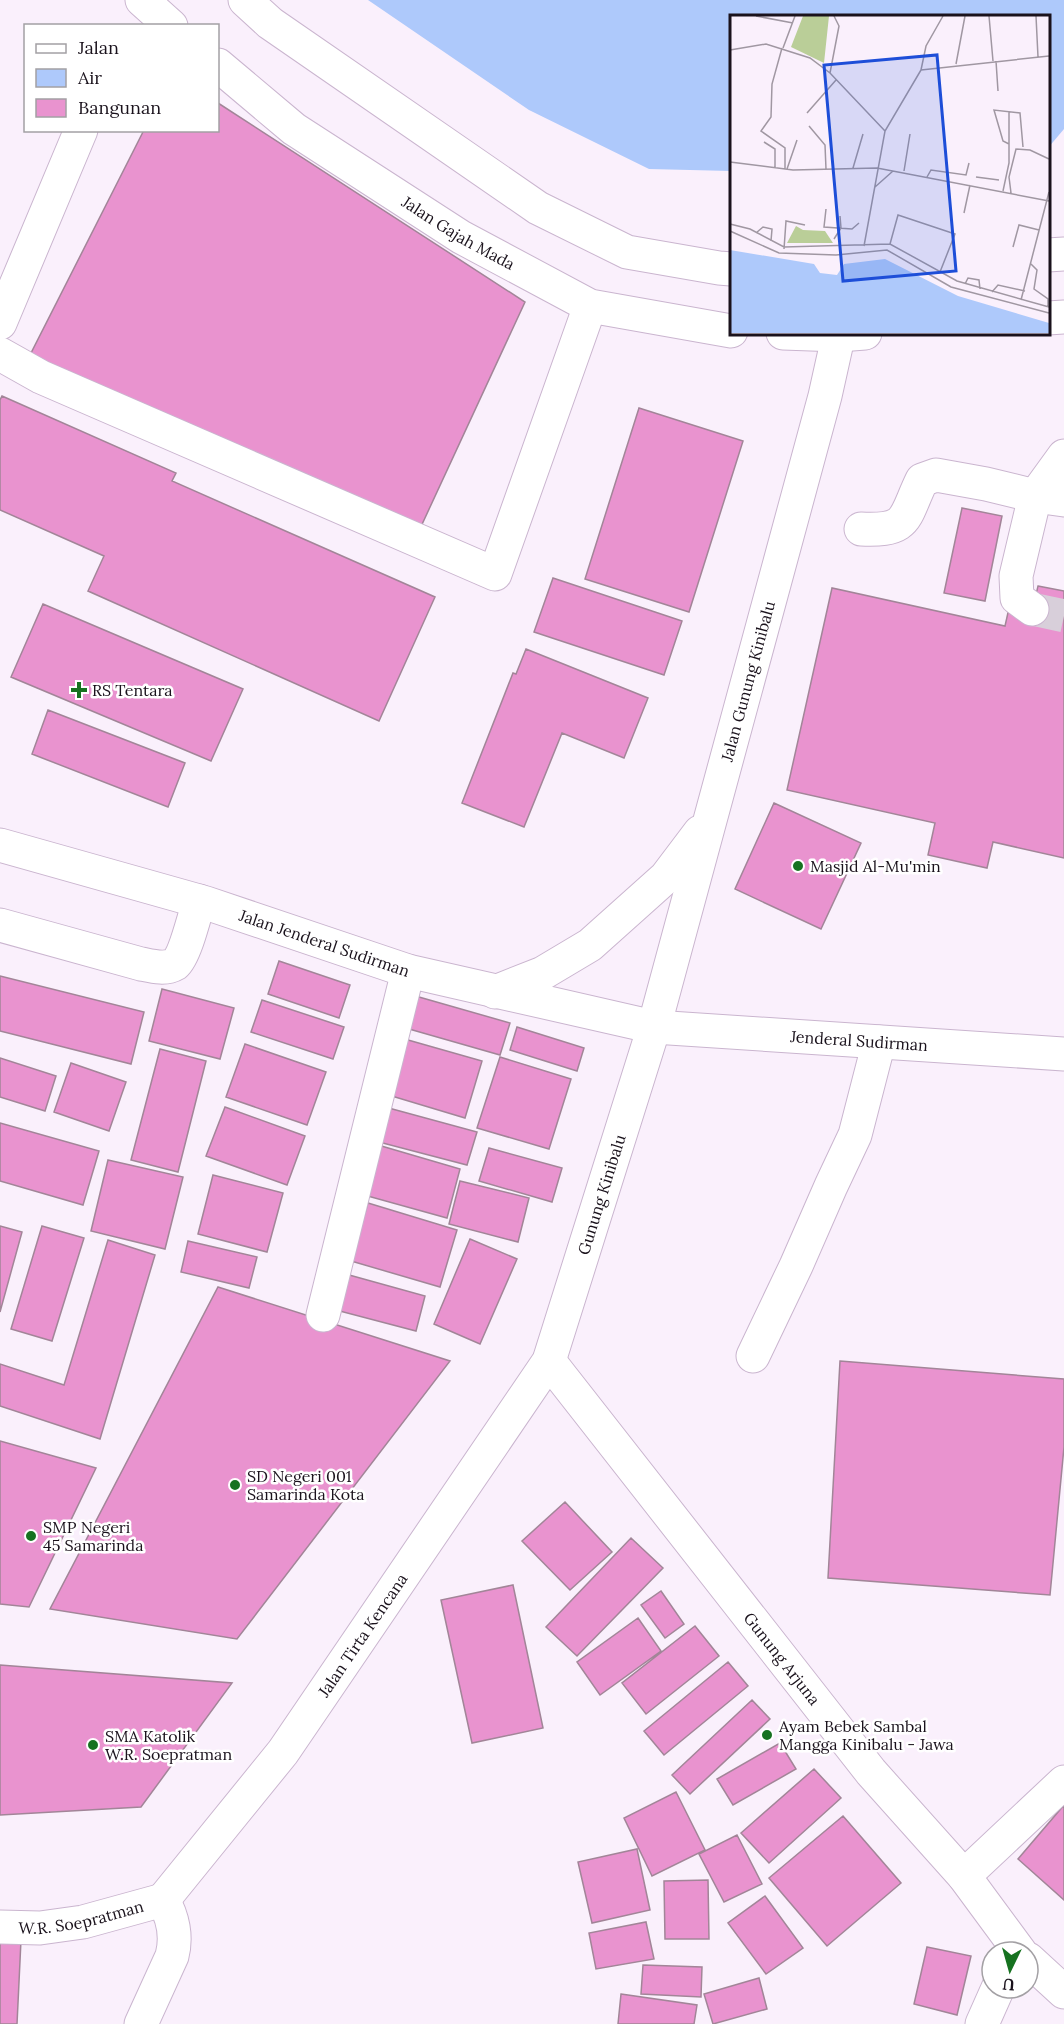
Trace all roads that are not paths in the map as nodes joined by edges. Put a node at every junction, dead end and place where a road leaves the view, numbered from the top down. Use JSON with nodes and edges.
{"nodes":[{"id":1,"x":245,"y":0,"type":"edge"},
{"id":2,"x":219,"y":66,"type":"edge"},
{"id":3,"x":80,"y":132,"type":"edge"},
{"id":4,"x":1064,"y":254,"type":"edge"},
{"id":5,"x":1049,"y":255,"type":"edge"},
{"id":6,"x":730,"y":269,"type":"edge"},
{"id":7,"x":590,"y":306,"type":"junction"},
{"id":8,"x":1064,"y":316,"type":"edge"},
{"id":9,"x":1049,"y":318,"type":"edge"},
{"id":10,"x":0,"y":323,"type":"edge"},
{"id":11,"x":730,"y":331,"type":"edge"},
{"id":12,"x":848,"y":334,"type":"edge"},
{"id":13,"x":0,"y":354,"type":"edge"},
{"id":14,"x":1064,"y":456,"type":"edge"},
{"id":15,"x":1049,"y":498,"type":"edge"},
{"id":16,"x":861,"y":529,"type":"dead end"},
{"id":17,"x":1032,"y":609,"type":"tunnel mouth"},
{"id":18,"x":710,"y":818,"type":"junction"},
{"id":19,"x":0,"y":845,"type":"edge"},
{"id":20,"x":199,"y":901,"type":"junction"},
{"id":21,"x":0,"y":925,"type":"edge"},
{"id":22,"x":408,"y":971,"type":"junction"},
{"id":23,"x":495,"y":992,"type":"junction"},
{"id":24,"x":654,"y":1027,"type":"junction"},
{"id":25,"x":879,"y":1042,"type":"junction"},
{"id":26,"x":1064,"y":1054,"type":"edge"},
{"id":27,"x":323,"y":1315,"type":"dead end"},
{"id":28,"x":753,"y":1356,"type":"dead end"},
{"id":29,"x":549,"y":1361,"type":"junction"},
{"id":30,"x":1064,"y":1782,"type":"edge"},
{"id":31,"x":964,"y":1876,"type":"junction"},
{"id":32,"x":163,"y":1900,"type":"junction"},
{"id":33,"x":0,"y":1927,"type":"edge"},
{"id":34,"x":1011,"y":1940,"type":"edge"},
{"id":35,"x":1040,"y":1971,"type":"edge"},
{"id":36,"x":1064,"y":1992,"type":"edge"},
{"id":37,"x":993,"y":2000,"type":"edge"},
{"id":38,"x":141,"y":2024,"type":"edge"},
{"id":39,"x":982,"y":2024,"type":"edge"}],
"edges":[{"from":1,"to":6,"type":"main road"},
{"from":2,"to":7,"type":"main road","name":"Jalan Gajah Mada"},
{"from":3,"to":10,"type":"main road"},
{"from":4,"to":5,"type":"main road"},
{"from":7,"to":11,"type":"main road","name":"Jalan Gajah Mada"},
{"from":7,"to":13,"type":"main road"},
{"from":8,"to":9,"type":"main road"},
{"from":12,"to":18,"type":"main road","name":"Jalan Gunung Kinibalu"},
{"from":14,"to":15,"type":"main road"},
{"from":15,"to":16,"type":"main road"},
{"from":15,"to":17,"type":"main road"},
{"from":18,"to":23,"type":"main road"},
{"from":18,"to":24,"type":"main road","name":"Jalan Gunung Kinibalu"},
{"from":19,"to":20,"type":"main road","name":"Jalan Jenderal Sudirman"},
{"from":20,"to":21,"type":"main road"},
{"from":20,"to":22,"type":"main road","name":"Jalan Jenderal Sudirman"},
{"from":22,"to":23,"type":"main road","name":"Jalan Jenderal Sudirman"},
{"from":22,"to":27,"type":"main road"},
{"from":23,"to":24,"type":"main road","name":"Jalan Jenderal Sudirman"},
{"from":24,"to":25,"type":"main road","name":"Jenderal Sudirman"},
{"from":24,"to":29,"type":"main road","name":"Gunung Kinibalu"},
{"from":25,"to":26,"type":"main road","name":"Jenderal Sudirman"},
{"from":25,"to":28,"type":"main road"},
{"from":29,"to":31,"type":"main road","name":"Gunung Arjuna"},
{"from":29,"to":32,"type":"main road","name":"Jalan Tirta Kencana"},
{"from":30,"to":31,"type":"main road"},
{"from":31,"to":34,"type":"main road","name":"Gunung Arjuna"},
{"from":32,"to":33,"type":"main road","name":"W.R. Soepratman"},
{"from":32,"to":38,"type":"main road"},
{"from":35,"to":36,"type":"main road","name":"Gunung Arjuna"},
{"from":37,"to":39,"type":"main road"}]}
